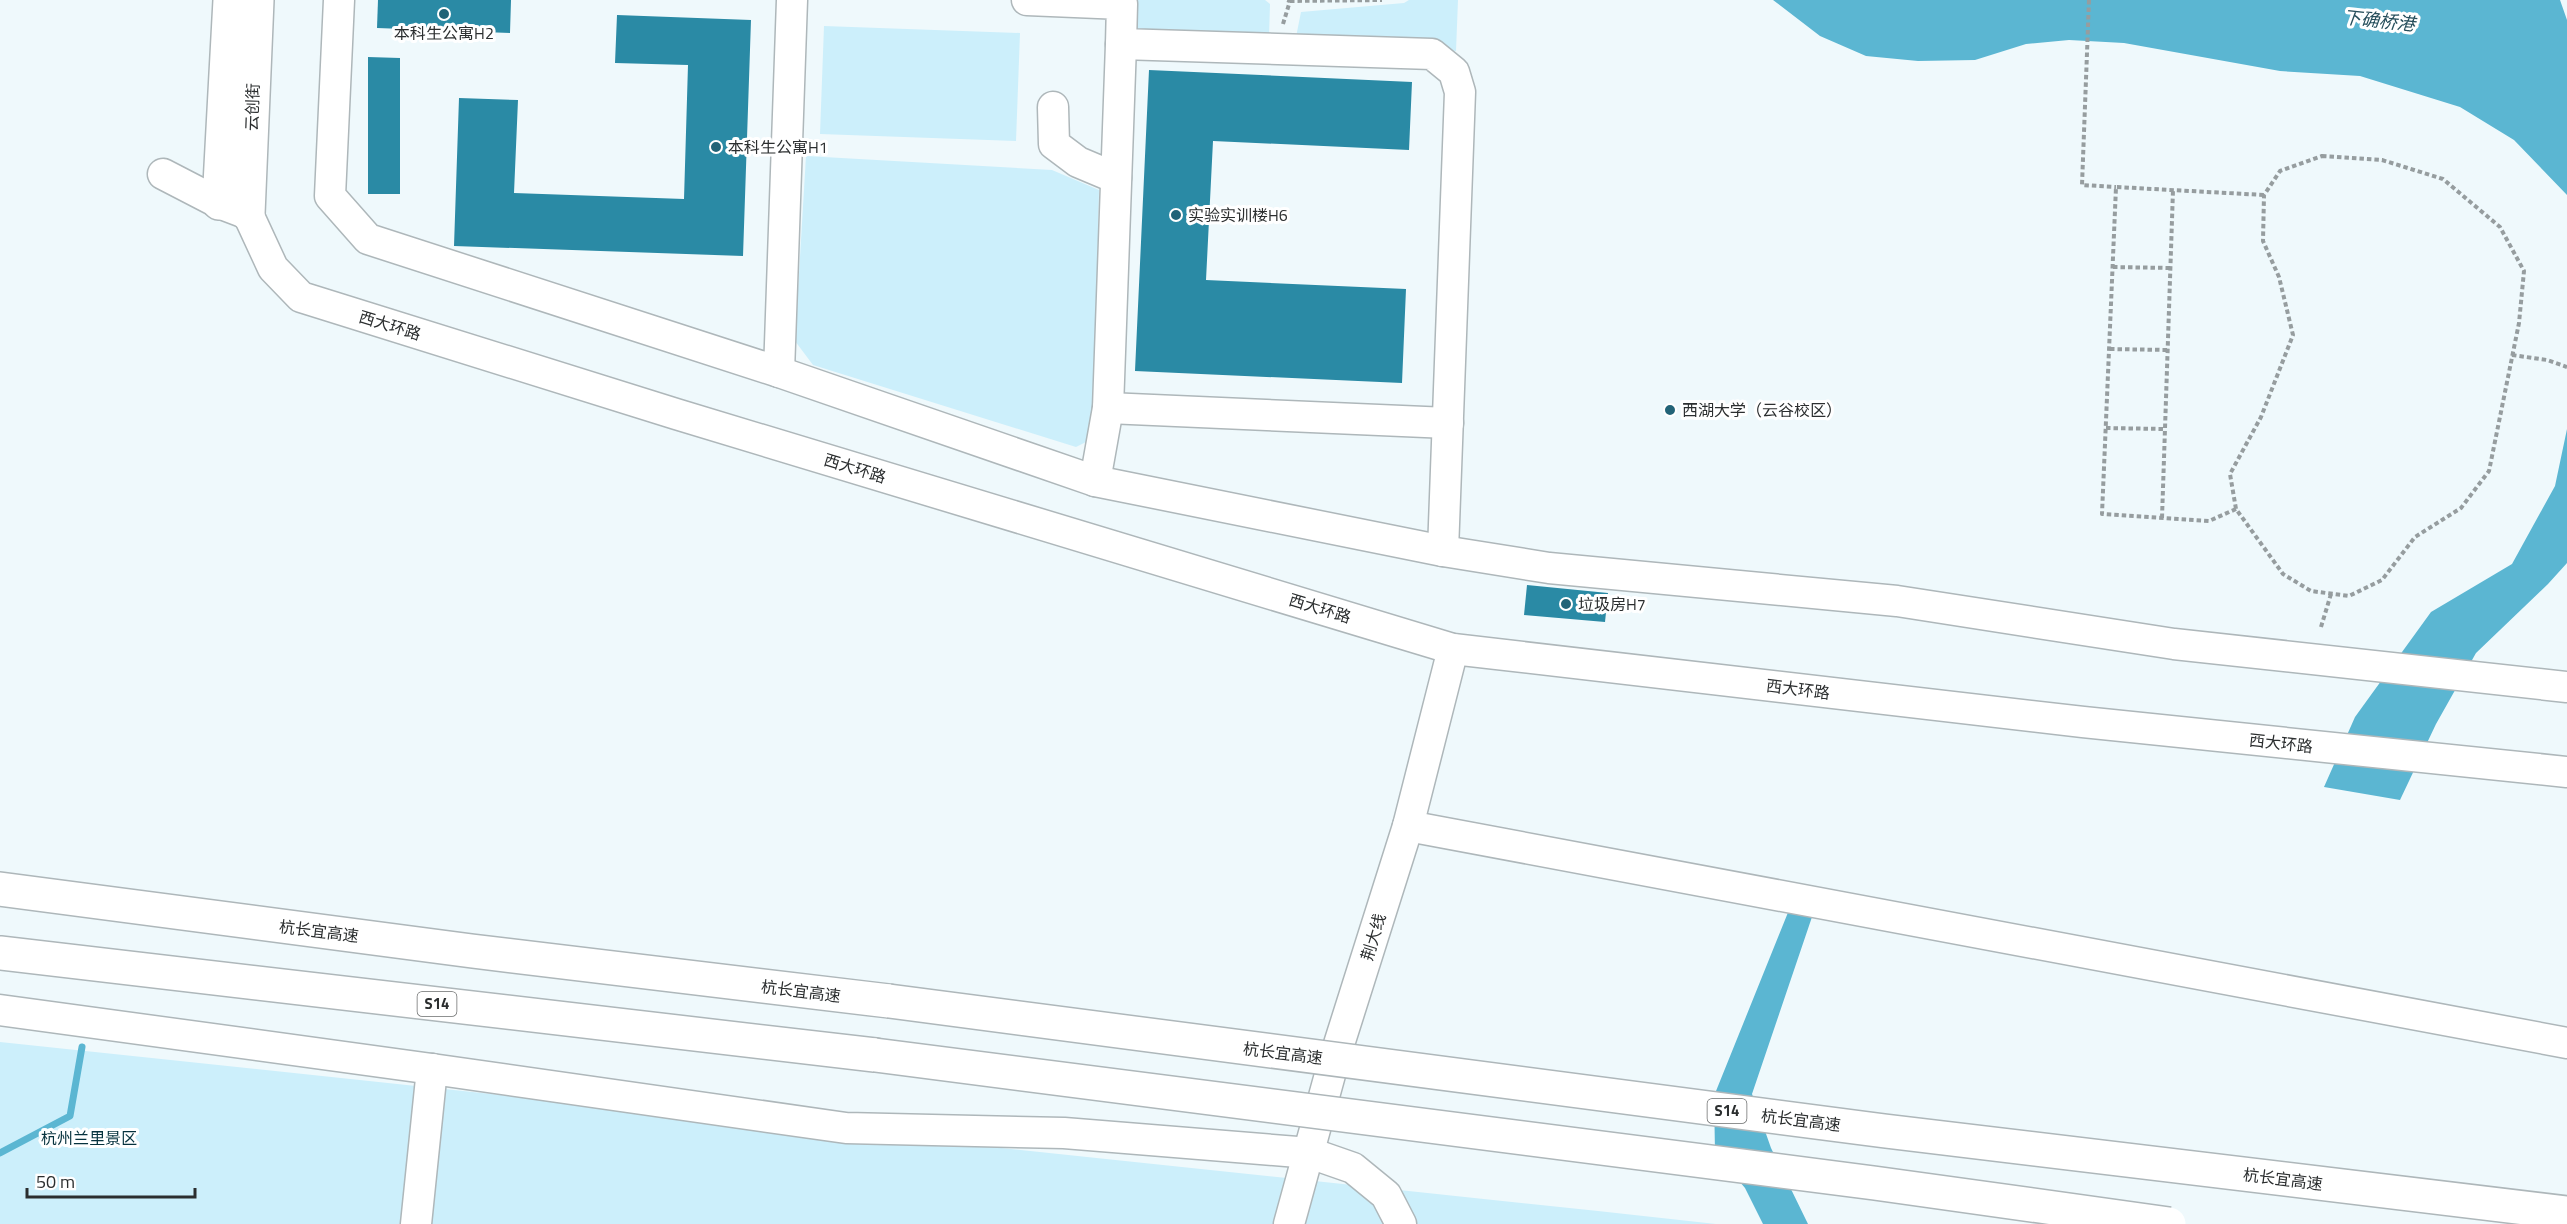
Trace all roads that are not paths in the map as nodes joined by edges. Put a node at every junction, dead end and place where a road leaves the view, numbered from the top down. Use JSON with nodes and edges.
{"nodes":[{"id":1,"x":230,"y":0,"type":"edge"},
{"id":2,"x":256,"y":0,"type":"edge"},
{"id":3,"x":339,"y":0,"type":"edge"},
{"id":4,"x":792,"y":0,"type":"edge"},
{"id":5,"x":1027,"y":0,"type":"edge"},
{"id":6,"x":1122,"y":2,"type":"edge"},
{"id":7,"x":1121,"y":44,"type":"junction"},
{"id":8,"x":1053,"y":107,"type":"dead end"},
{"id":9,"x":163,"y":174,"type":"dead end"},
{"id":10,"x":1116,"y":178,"type":"junction"},
{"id":11,"x":233,"y":209,"type":"junction"},
{"id":12,"x":779,"y":372,"type":"junction"},
{"id":13,"x":1108,"y":408,"type":"junction"},
{"id":14,"x":1448,"y":423,"type":"junction"},
{"id":15,"x":1095,"y":481,"type":"junction"},
{"id":16,"x":1443,"y":551,"type":"junction"},
{"id":17,"x":1453,"y":649,"type":"junction"},
{"id":18,"x":2565,"y":687,"type":"edge"},
{"id":19,"x":2567,"y":772,"type":"edge"},
{"id":20,"x":1408,"y":826,"type":"junction"},
{"id":21,"x":0,"y":869,"type":"edge"},
{"id":22,"x":0,"y":889,"type":"edge"},
{"id":23,"x":472,"y":951,"type":"junction"},
{"id":24,"x":0,"y":953,"type":"edge"},
{"id":25,"x":0,"y":1010,"type":"edge"},
{"id":26,"x":2567,"y":1043,"type":"edge"},
{"id":27,"x":432,"y":1069,"type":"junction"},
{"id":28,"x":1310,"y":1153,"type":"junction"},
{"id":29,"x":2567,"y":1213,"type":"edge"},
{"id":30,"x":416,"y":1224,"type":"edge"},
{"id":31,"x":1289,"y":1224,"type":"edge"},
{"id":32,"x":1401,"y":1224,"type":"edge"},
{"id":33,"x":2169,"y":1224,"type":"edge"}],
"edges":[{"from":1,"to":11,"type":"main road","name":"云创街"},
{"from":2,"to":11,"type":"main road","name":"云创街"},
{"from":3,"to":12,"type":"street"},
{"from":4,"to":12,"type":"street"},
{"from":5,"to":6,"type":"street"},
{"from":6,"to":7,"type":"street"},
{"from":7,"to":10,"type":"street"},
{"from":7,"to":14,"type":"street"},
{"from":8,"to":10,"type":"street"},
{"from":9,"to":11,"type":"street"},
{"from":10,"to":13,"type":"street"},
{"from":11,"to":17,"type":"street","name":"西大环路"},
{"from":12,"to":15,"type":"street"},
{"from":13,"to":14,"type":"street"},
{"from":13,"to":15,"type":"street"},
{"from":14,"to":16,"type":"street"},
{"from":15,"to":16,"type":"street"},
{"from":16,"to":18,"type":"street"},
{"from":17,"to":19,"type":"street","name":"西大环路"},
{"from":17,"to":20,"type":"street","name":"荆大线"},
{"from":20,"to":26,"type":"street"},
{"from":20,"to":28,"type":"street","name":"荆大线"},
{"from":21,"to":23,"type":"main road"},
{"from":22,"to":23,"type":"main road","name":"杭长宜高速","number":"S14"},
{"from":23,"to":29,"type":"main road","name":"杭长宜高速","number":"S14","bridge":true},
{"from":24,"to":33,"type":"main road","number":"S14","bridge":true},
{"from":25,"to":27,"type":"street"},
{"from":27,"to":28,"type":"street"},
{"from":27,"to":30,"type":"street"},
{"from":28,"to":31,"type":"street","name":"荆大线"},
{"from":28,"to":32,"type":"street"}]}
